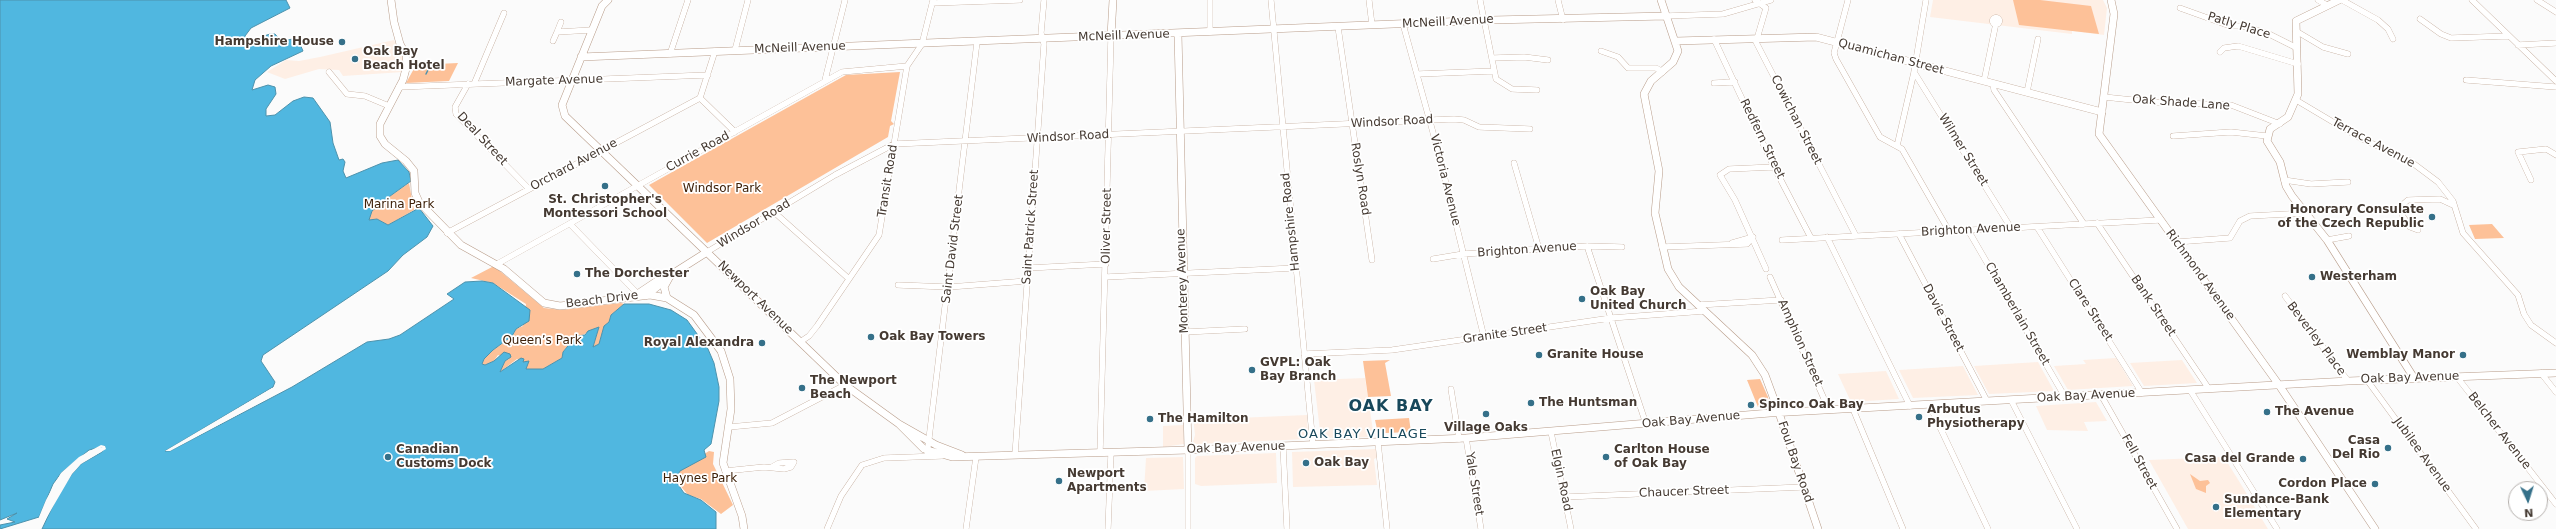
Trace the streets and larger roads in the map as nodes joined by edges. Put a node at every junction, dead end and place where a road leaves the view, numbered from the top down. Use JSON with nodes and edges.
{"nodes":[{"id":1,"x":391,"y":0,"type":"edge"},
{"id":2,"x":608,"y":0,"type":"edge"},
{"id":3,"x":688,"y":0,"type":"edge"},
{"id":4,"x":748,"y":0,"type":"edge"},
{"id":5,"x":846,"y":0,"type":"edge"},
{"id":6,"x":1020,"y":0,"type":"edge"},
{"id":7,"x":1044,"y":0,"type":"edge"},
{"id":8,"x":1113,"y":0,"type":"edge"},
{"id":9,"x":1210,"y":0,"type":"edge"},
{"id":10,"x":1271,"y":0,"type":"edge"},
{"id":11,"x":1369,"y":0,"type":"edge"},
{"id":12,"x":1480,"y":0,"type":"edge"},
{"id":13,"x":1558,"y":0,"type":"edge"},
{"id":14,"x":1661,"y":0,"type":"edge"},
{"id":15,"x":1771,"y":0,"type":"edge"},
{"id":16,"x":1848,"y":0,"type":"edge"},
{"id":17,"x":1926,"y":0,"type":"edge"},
{"id":18,"x":2111,"y":0,"type":"edge"},
{"id":19,"x":2318,"y":0,"type":"edge"},
{"id":20,"x":2340,"y":0,"type":"edge"},
{"id":21,"x":2472,"y":0,"type":"edge"},
{"id":22,"x":2537,"y":0,"type":"edge"},
{"id":23,"x":932,"y":1,"type":"edge"},
{"id":24,"x":1757,"y":2,"type":"edge"},
{"id":25,"x":2327,"y":5,"type":"junction"},
{"id":26,"x":2180,"y":8,"type":"dead end"},
{"id":27,"x":2556,"y":12,"type":"edge"},
{"id":28,"x":504,"y":14,"type":"dead end"},
{"id":29,"x":1666,"y":16,"type":"junction"},
{"id":30,"x":2420,"y":19,"type":"dead end"},
{"id":31,"x":1484,"y":20,"type":"junction"},
{"id":32,"x":1563,"y":20,"type":"junction"},
{"id":33,"x":561,"y":22,"type":"dead end"},
{"id":34,"x":1996,"y":23,"type":"dead end"},
{"id":35,"x":1403,"y":24,"type":"junction"},
{"id":36,"x":1372,"y":25,"type":"junction"},
{"id":37,"x":1338,"y":27,"type":"junction"},
{"id":38,"x":592,"y":30,"type":"junction"},
{"id":39,"x":1272,"y":30,"type":"junction"},
{"id":40,"x":2296,"y":30,"type":"junction"},
{"id":41,"x":557,"y":32,"type":"junction"},
{"id":42,"x":1210,"y":32,"type":"junction"},
{"id":43,"x":1178,"y":34,"type":"junction"},
{"id":44,"x":1111,"y":36,"type":"junction"},
{"id":45,"x":2509,"y":36,"type":"junction"},
{"id":46,"x":1759,"y":37,"type":"junction"},
{"id":47,"x":1714,"y":39,"type":"junction"},
{"id":48,"x":2038,"y":39,"type":"dead end"},
{"id":49,"x":2393,"y":39,"type":"dead end"},
{"id":50,"x":1043,"y":40,"type":"junction"},
{"id":51,"x":553,"y":41,"type":"dead end"},
{"id":52,"x":1676,"y":41,"type":"junction"},
{"id":53,"x":977,"y":42,"type":"junction"},
{"id":54,"x":1837,"y":42,"type":"junction"},
{"id":55,"x":2556,"y":43,"type":"edge"},
{"id":56,"x":922,"y":44,"type":"junction"},
{"id":57,"x":2518,"y":45,"type":"junction"},
{"id":58,"x":832,"y":47,"type":"junction"},
{"id":59,"x":2296,"y":48,"type":"junction"},
{"id":60,"x":735,"y":50,"type":"junction"},
{"id":61,"x":715,"y":51,"type":"junction"},
{"id":62,"x":1601,"y":52,"type":"dead end"},
{"id":63,"x":2220,"y":52,"type":"dead end"},
{"id":64,"x":670,"y":54,"type":"junction"},
{"id":65,"x":2348,"y":54,"type":"dead end"},
{"id":66,"x":581,"y":57,"type":"junction"},
{"id":67,"x":1493,"y":58,"type":"junction"},
{"id":68,"x":1548,"y":60,"type":"dead end"},
{"id":69,"x":1915,"y":63,"type":"junction"},
{"id":70,"x":2298,"y":64,"type":"junction"},
{"id":71,"x":907,"y":66,"type":"junction"},
{"id":72,"x":1494,"y":71,"type":"junction"},
{"id":73,"x":329,"y":72,"type":"dead end"},
{"id":74,"x":1663,"y":72,"type":"junction"},
{"id":75,"x":1914,"y":72,"type":"junction"},
{"id":76,"x":1418,"y":74,"type":"junction"},
{"id":77,"x":708,"y":75,"type":"junction"},
{"id":78,"x":572,"y":80,"type":"junction"},
{"id":79,"x":825,"y":80,"type":"junction"},
{"id":80,"x":2466,"y":80,"type":"dead end"},
{"id":81,"x":1984,"y":81,"type":"junction"},
{"id":82,"x":2556,"y":81,"type":"edge"},
{"id":83,"x":1735,"y":82,"type":"junction"},
{"id":84,"x":1714,"y":83,"type":"dead end"},
{"id":85,"x":471,"y":84,"type":"junction"},
{"id":86,"x":1993,"y":84,"type":"junction"},
{"id":87,"x":399,"y":87,"type":"junction"},
{"id":88,"x":2556,"y":87,"type":"edge"},
{"id":89,"x":1537,"y":90,"type":"dead end"},
{"id":90,"x":2027,"y":92,"type":"junction"},
{"id":91,"x":2104,"y":97,"type":"junction"},
{"id":92,"x":700,"y":98,"type":"junction"},
{"id":93,"x":2296,"y":100,"type":"junction"},
{"id":94,"x":389,"y":106,"type":"junction"},
{"id":95,"x":2102,"y":112,"type":"junction"},
{"id":96,"x":1429,"y":120,"type":"junction"},
{"id":97,"x":1352,"y":124,"type":"junction"},
{"id":98,"x":2280,"y":124,"type":"junction"},
{"id":99,"x":1283,"y":128,"type":"junction"},
{"id":100,"x":1530,"y":129,"type":"dead end"},
{"id":101,"x":1180,"y":131,"type":"junction"},
{"id":102,"x":735,"y":132,"type":"junction"},
{"id":103,"x":1108,"y":135,"type":"junction"},
{"id":104,"x":2173,"y":136,"type":"dead end"},
{"id":105,"x":2267,"y":136,"type":"junction"},
{"id":106,"x":1037,"y":138,"type":"junction"},
{"id":107,"x":965,"y":141,"type":"junction"},
{"id":108,"x":894,"y":144,"type":"junction"},
{"id":109,"x":1897,"y":146,"type":"junction"},
{"id":110,"x":2556,"y":148,"type":"edge"},
{"id":111,"x":2546,"y":149,"type":"junction"},
{"id":112,"x":601,"y":150,"type":"junction"},
{"id":113,"x":2556,"y":155,"type":"edge"},
{"id":114,"x":1514,"y":164,"type":"dead end"},
{"id":115,"x":1774,"y":167,"type":"junction"},
{"id":116,"x":2284,"y":180,"type":"junction"},
{"id":117,"x":2531,"y":180,"type":"dead end"},
{"id":118,"x":2348,"y":182,"type":"dead end"},
{"id":119,"x":638,"y":185,"type":"junction"},
{"id":120,"x":529,"y":189,"type":"junction"},
{"id":121,"x":2453,"y":205,"type":"junction"},
{"id":122,"x":774,"y":212,"type":"junction"},
{"id":123,"x":2306,"y":213,"type":"junction"},
{"id":124,"x":2160,"y":220,"type":"junction"},
{"id":125,"x":2097,"y":223,"type":"junction"},
{"id":126,"x":570,"y":224,"type":"junction"},
{"id":127,"x":2084,"y":224,"type":"junction"},
{"id":128,"x":2037,"y":227,"type":"junction"},
{"id":129,"x":2011,"y":228,"type":"junction"},
{"id":130,"x":1968,"y":230,"type":"junction"},
{"id":131,"x":2418,"y":230,"type":"dead end"},
{"id":132,"x":1949,"y":231,"type":"junction"},
{"id":133,"x":447,"y":233,"type":"junction"},
{"id":134,"x":1899,"y":234,"type":"junction"},
{"id":135,"x":1753,"y":236,"type":"junction"},
{"id":136,"x":1856,"y":236,"type":"junction"},
{"id":137,"x":2349,"y":236,"type":"dead end"},
{"id":138,"x":1827,"y":237,"type":"junction"},
{"id":139,"x":1811,"y":238,"type":"junction"},
{"id":140,"x":1782,"y":240,"type":"dead end"},
{"id":141,"x":2327,"y":240,"type":"junction"},
{"id":142,"x":2176,"y":242,"type":"junction"},
{"id":143,"x":1587,"y":246,"type":"junction"},
{"id":144,"x":1622,"y":247,"type":"dead end"},
{"id":145,"x":1662,"y":247,"type":"junction"},
{"id":146,"x":1539,"y":249,"type":"junction"},
{"id":147,"x":707,"y":252,"type":"junction"},
{"id":148,"x":1464,"y":254,"type":"junction"},
{"id":149,"x":1433,"y":259,"type":"dead end"},
{"id":150,"x":1372,"y":260,"type":"dead end"},
{"id":151,"x":497,"y":264,"type":"junction"},
{"id":152,"x":1106,"y":264,"type":"junction"},
{"id":153,"x":1028,"y":268,"type":"junction"},
{"id":154,"x":1296,"y":268,"type":"junction"},
{"id":155,"x":1766,"y":269,"type":"dead end"},
{"id":156,"x":1183,"y":273,"type":"junction"},
{"id":157,"x":670,"y":276,"type":"junction"},
{"id":158,"x":1106,"y":277,"type":"junction"},
{"id":159,"x":1770,"y":277,"type":"dead end"},
{"id":160,"x":848,"y":278,"type":"junction"},
{"id":161,"x":1027,"y":281,"type":"junction"},
{"id":162,"x":898,"y":285,"type":"dead end"},
{"id":163,"x":949,"y":287,"type":"junction"},
{"id":164,"x":636,"y":295,"type":"junction"},
{"id":165,"x":647,"y":295,"type":"junction"},
{"id":166,"x":2285,"y":296,"type":"dead end"},
{"id":167,"x":667,"y":298,"type":"junction"},
{"id":168,"x":1781,"y":300,"type":"junction"},
{"id":169,"x":1698,"y":305,"type":"junction"},
{"id":170,"x":1705,"y":311,"type":"junction"},
{"id":171,"x":1611,"y":318,"type":"junction"},
{"id":172,"x":1244,"y":330,"type":"dead end"},
{"id":173,"x":1185,"y":332,"type":"junction"},
{"id":174,"x":1484,"y":337,"type":"junction"},
{"id":175,"x":800,"y":342,"type":"junction"},
{"id":176,"x":2556,"y":343,"type":"edge"},
{"id":177,"x":1304,"y":354,"type":"junction"},
{"id":178,"x":2541,"y":373,"type":"junction"},
{"id":179,"x":2556,"y":373,"type":"edge"},
{"id":180,"x":2457,"y":377,"type":"junction"},
{"id":181,"x":2414,"y":378,"type":"junction"},
{"id":182,"x":2368,"y":380,"type":"junction"},
{"id":183,"x":2348,"y":381,"type":"junction"},
{"id":184,"x":846,"y":385,"type":"junction"},
{"id":185,"x":2278,"y":385,"type":"junction"},
{"id":186,"x":1451,"y":389,"type":"dead end"},
{"id":187,"x":2209,"y":389,"type":"junction"},
{"id":188,"x":2190,"y":390,"type":"junction"},
{"id":189,"x":2142,"y":392,"type":"junction"},
{"id":190,"x":2556,"y":392,"type":"edge"},
{"id":191,"x":2101,"y":395,"type":"junction"},
{"id":192,"x":2065,"y":397,"type":"junction"},
{"id":193,"x":2011,"y":400,"type":"junction"},
{"id":194,"x":1987,"y":401,"type":"junction"},
{"id":195,"x":1929,"y":404,"type":"junction"},
{"id":196,"x":1910,"y":406,"type":"junction"},
{"id":197,"x":1853,"y":409,"type":"junction"},
{"id":198,"x":1829,"y":410,"type":"junction"},
{"id":199,"x":1779,"y":413,"type":"junction"},
{"id":200,"x":899,"y":424,"type":"junction"},
{"id":201,"x":1646,"y":424,"type":"junction"},
{"id":202,"x":729,"y":427,"type":"junction"},
{"id":203,"x":1551,"y":432,"type":"junction"},
{"id":204,"x":1463,"y":438,"type":"junction"},
{"id":205,"x":929,"y":441,"type":"junction"},
{"id":206,"x":1378,"y":442,"type":"junction"},
{"id":207,"x":1312,"y":445,"type":"junction"},
{"id":208,"x":1283,"y":446,"type":"junction"},
{"id":209,"x":1188,"y":450,"type":"junction"},
{"id":210,"x":927,"y":453,"type":"junction"},
{"id":211,"x":1100,"y":453,"type":"junction"},
{"id":212,"x":1111,"y":453,"type":"junction"},
{"id":213,"x":1015,"y":455,"type":"junction"},
{"id":214,"x":973,"y":457,"type":"junction"},
{"id":215,"x":772,"y":467,"type":"dead end"},
{"id":216,"x":725,"y":471,"type":"junction"},
{"id":217,"x":1804,"y":487,"type":"junction"},
{"id":218,"x":1564,"y":497,"type":"junction"},
{"id":219,"x":2556,"y":504,"type":"edge"},
{"id":220,"x":744,"y":529,"type":"edge"},
{"id":221,"x":827,"y":529,"type":"edge"},
{"id":222,"x":966,"y":529,"type":"edge"},
{"id":223,"x":1108,"y":529,"type":"edge"},
{"id":224,"x":1188,"y":529,"type":"edge"},
{"id":225,"x":1287,"y":529,"type":"edge"},
{"id":226,"x":1387,"y":529,"type":"edge"},
{"id":227,"x":1481,"y":529,"type":"edge"},
{"id":228,"x":1571,"y":529,"type":"edge"},
{"id":229,"x":1818,"y":529,"type":"edge"},
{"id":230,"x":1903,"y":529,"type":"edge"},
{"id":231,"x":1988,"y":529,"type":"edge"},
{"id":232,"x":2077,"y":529,"type":"edge"},
{"id":233,"x":2177,"y":529,"type":"edge"},
{"id":234,"x":2277,"y":529,"type":"edge"},
{"id":235,"x":2375,"y":529,"type":"edge"},
{"id":236,"x":2476,"y":529,"type":"edge"}],
"edges":[{"from":1,"to":87,"type":"street","name":"Beach Drive"},
{"from":2,"to":38,"type":"street","name":"Newport Avenue"},
{"from":3,"to":64,"type":"street"},
{"from":4,"to":60,"type":"street"},
{"from":5,"to":58,"type":"street"},
{"from":6,"to":23,"type":"street"},
{"from":7,"to":50,"type":"street","name":"Saint Patrick Street"},
{"from":8,"to":44,"type":"street","name":"Oliver Street"},
{"from":9,"to":42,"type":"street"},
{"from":10,"to":39,"type":"street","name":"Hampshire Road"},
{"from":11,"to":36,"type":"street"},
{"from":12,"to":31,"type":"street"},
{"from":13,"to":32,"type":"street"},
{"from":14,"to":29,"type":"street","name":"Foul Bay Road"},
{"from":15,"to":24,"type":"street"},
{"from":16,"to":54,"type":"street"},
{"from":17,"to":69,"type":"street"},
{"from":18,"to":91,"type":"street","name":"Richmond Avenue"},
{"from":19,"to":25,"type":"street"},
{"from":20,"to":25,"type":"street"},
{"from":20,"to":49,"type":"street"},
{"from":21,"to":45,"type":"street"},
{"from":22,"to":27,"type":"street"},
{"from":23,"to":56,"type":"street","name":"Transit Road"},
{"from":24,"to":29,"type":"street"},
{"from":24,"to":46,"type":"street","name":"Cowichan Street"},
{"from":25,"to":40,"type":"street"},
{"from":26,"to":59,"type":"street","name":"Patly Place"},
{"from":28,"to":85,"type":"street","name":"Deal Street"},
{"from":29,"to":32,"type":"street","name":"McNeill Avenue"},
{"from":29,"to":52,"type":"street","name":"Foul Bay Road"},
{"from":30,"to":45,"type":"street"},
{"from":31,"to":32,"type":"street","name":"McNeill Avenue"},
{"from":31,"to":35,"type":"street","name":"McNeill Avenue"},
{"from":31,"to":67,"type":"street"},
{"from":33,"to":41,"type":"street"},
{"from":34,"to":81,"type":"street"},
{"from":35,"to":36,"type":"street","name":"McNeill Avenue"},
{"from":35,"to":76,"type":"street","name":"Victoria Avenue"},
{"from":36,"to":37,"type":"street","name":"McNeill Avenue"},
{"from":37,"to":39,"type":"street","name":"McNeill Avenue"},
{"from":37,"to":97,"type":"street","name":"Roslyn Road"},
{"from":38,"to":41,"type":"street"},
{"from":38,"to":66,"type":"street","name":"Newport Avenue"},
{"from":39,"to":42,"type":"street","name":"McNeill Avenue"},
{"from":39,"to":99,"type":"street","name":"Hampshire Road"},
{"from":40,"to":59,"type":"street"},
{"from":40,"to":65,"type":"street"},
{"from":41,"to":51,"type":"street"},
{"from":42,"to":43,"type":"street","name":"McNeill Avenue"},
{"from":43,"to":44,"type":"street","name":"McNeill Avenue"},
{"from":43,"to":101,"type":"street","name":"Monterey Avenue"},
{"from":44,"to":50,"type":"street","name":"McNeill Avenue"},
{"from":44,"to":103,"type":"street","name":"Oliver Street"},
{"from":45,"to":57,"type":"street"},
{"from":46,"to":47,"type":"street","name":"Quamichan Street"},
{"from":46,"to":54,"type":"street","name":"Quamichan Street"},
{"from":46,"to":136,"type":"street","name":"Cowichan Street"},
{"from":47,"to":52,"type":"street","name":"Quamichan Street"},
{"from":47,"to":83,"type":"street","name":"Redfern Street"},
{"from":48,"to":90,"type":"street"},
{"from":50,"to":53,"type":"street","name":"McNeill Avenue"},
{"from":50,"to":106,"type":"street","name":"Saint Patrick Street"},
{"from":52,"to":74,"type":"street","name":"Foul Bay Road"},
{"from":53,"to":56,"type":"street","name":"McNeill Avenue"},
{"from":53,"to":107,"type":"street","name":"Saint David Street"},
{"from":54,"to":69,"type":"street","name":"Quamichan Street"},
{"from":54,"to":109,"type":"street"},
{"from":55,"to":57,"type":"street"},
{"from":56,"to":58,"type":"street","name":"McNeill Avenue"},
{"from":56,"to":71,"type":"street","name":"Transit Road"},
{"from":57,"to":82,"type":"street"},
{"from":58,"to":60,"type":"street","name":"McNeill Avenue"},
{"from":58,"to":79,"type":"street"},
{"from":59,"to":70,"type":"street"},
{"from":60,"to":61,"type":"street","name":"McNeill Avenue"},
{"from":61,"to":64,"type":"street","name":"McNeill Avenue"},
{"from":61,"to":77,"type":"street"},
{"from":62,"to":74,"type":"street"},
{"from":63,"to":70,"type":"street"},
{"from":64,"to":66,"type":"street","name":"McNeill Avenue"},
{"from":66,"to":78,"type":"street","name":"Newport Avenue"},
{"from":67,"to":68,"type":"street"},
{"from":67,"to":72,"type":"street"},
{"from":69,"to":75,"type":"street"},
{"from":69,"to":81,"type":"street","name":"Quamichan Street"},
{"from":70,"to":93,"type":"street"},
{"from":71,"to":79,"type":"street","name":"Currie Road"},
{"from":71,"to":108,"type":"street","name":"Transit Road"},
{"from":72,"to":76,"type":"street"},
{"from":72,"to":89,"type":"street"},
{"from":73,"to":94,"type":"street"},
{"from":74,"to":145,"type":"street","name":"Foul Bay Road"},
{"from":75,"to":109,"type":"street"},
{"from":75,"to":129,"type":"street","name":"Wilmer Street"},
{"from":76,"to":96,"type":"street","name":"Victoria Avenue"},
{"from":77,"to":78,"type":"street","name":"Margate Avenue"},
{"from":77,"to":92,"type":"street"},
{"from":78,"to":85,"type":"street","name":"Margate Avenue"},
{"from":78,"to":112,"type":"street","name":"Newport Avenue"},
{"from":79,"to":102,"type":"street","name":"Currie Road"},
{"from":80,"to":88,"type":"street"},
{"from":81,"to":86,"type":"street","name":"Quamichan Street"},
{"from":83,"to":84,"type":"street"},
{"from":83,"to":115,"type":"street","name":"Redfern Street"},
{"from":85,"to":87,"type":"street","name":"Margate Avenue"},
{"from":85,"to":120,"type":"street","name":"Deal Street"},
{"from":86,"to":90,"type":"street","name":"Quamichan Street"},
{"from":86,"to":127,"type":"street"},
{"from":87,"to":94,"type":"street","name":"Beach Drive"},
{"from":90,"to":95,"type":"street","name":"Quamichan Street"},
{"from":91,"to":95,"type":"street","name":"Richmond Avenue"},
{"from":91,"to":98,"type":"street","name":"Oak Shade Lane"},
{"from":92,"to":102,"type":"street"},
{"from":92,"to":112,"type":"street","name":"Orchard Avenue"},
{"from":93,"to":98,"type":"street"},
{"from":93,"to":121,"type":"street","name":"Terrace Avenue"},
{"from":94,"to":133,"type":"street","name":"Beach Drive"},
{"from":95,"to":124,"type":"street","name":"Richmond Avenue"},
{"from":96,"to":97,"type":"street","name":"Windsor Road"},
{"from":96,"to":100,"type":"street","name":"Windsor Road"},
{"from":96,"to":148,"type":"street","name":"Victoria Avenue"},
{"from":97,"to":99,"type":"street","name":"Windsor Road"},
{"from":97,"to":150,"type":"street","name":"Roslyn Road"},
{"from":98,"to":105,"type":"street"},
{"from":99,"to":101,"type":"street","name":"Windsor Road"},
{"from":99,"to":154,"type":"street","name":"Hampshire Road"},
{"from":101,"to":103,"type":"street","name":"Windsor Road"},
{"from":101,"to":156,"type":"street","name":"Monterey Avenue"},
{"from":102,"to":119,"type":"street","name":"Currie Road"},
{"from":103,"to":106,"type":"street","name":"Windsor Road"},
{"from":103,"to":152,"type":"street","name":"Oliver Street"},
{"from":104,"to":105,"type":"street"},
{"from":105,"to":116,"type":"street"},
{"from":106,"to":107,"type":"street","name":"Windsor Road"},
{"from":106,"to":153,"type":"street","name":"Saint Patrick Street"},
{"from":107,"to":108,"type":"street","name":"Windsor Road"},
{"from":107,"to":163,"type":"street","name":"Saint David Street"},
{"from":108,"to":122,"type":"street","name":"Windsor Road"},
{"from":108,"to":160,"type":"street","name":"Transit Road"},
{"from":109,"to":132,"type":"street"},
{"from":110,"to":111,"type":"street"},
{"from":111,"to":113,"type":"street"},
{"from":111,"to":117,"type":"street"},
{"from":112,"to":119,"type":"street","name":"Newport Avenue"},
{"from":112,"to":120,"type":"street","name":"Orchard Avenue"},
{"from":114,"to":146,"type":"street"},
{"from":115,"to":135,"type":"street"},
{"from":115,"to":139,"type":"street","name":"Redfern Street"},
{"from":116,"to":118,"type":"street"},
{"from":116,"to":123,"type":"street"},
{"from":119,"to":126,"type":"street","name":"Currie Road"},
{"from":119,"to":147,"type":"street","name":"Newport Avenue"},
{"from":120,"to":133,"type":"street","name":"Orchard Avenue"},
{"from":121,"to":131,"type":"street"},
{"from":121,"to":176,"type":"street","name":"Terrace Avenue"},
{"from":122,"to":147,"type":"street","name":"Windsor Road"},
{"from":122,"to":160,"type":"street"},
{"from":123,"to":141,"type":"street"},
{"from":123,"to":142,"type":"street"},
{"from":124,"to":125,"type":"street","name":"Brighton Avenue"},
{"from":124,"to":142,"type":"street","name":"Richmond Avenue"},
{"from":125,"to":127,"type":"street","name":"Brighton Avenue"},
{"from":125,"to":187,"type":"street","name":"Bank Street"},
{"from":126,"to":151,"type":"street","name":"Currie Road"},
{"from":126,"to":164,"type":"street"},
{"from":127,"to":128,"type":"street","name":"Brighton Avenue"},
{"from":128,"to":129,"type":"street","name":"Brighton Avenue"},
{"from":128,"to":189,"type":"street","name":"Clare Street"},
{"from":129,"to":130,"type":"street","name":"Brighton Avenue"},
{"from":130,"to":132,"type":"street","name":"Brighton Avenue"},
{"from":130,"to":192,"type":"street","name":"Chamberlain Street"},
{"from":132,"to":134,"type":"street","name":"Brighton Avenue"},
{"from":133,"to":151,"type":"street","name":"Beach Drive"},
{"from":134,"to":136,"type":"street","name":"Brighton Avenue"},
{"from":134,"to":194,"type":"street","name":"Davie Street"},
{"from":135,"to":145,"type":"street"},
{"from":135,"to":155,"type":"street"},
{"from":136,"to":138,"type":"street","name":"Brighton Avenue"},
{"from":137,"to":141,"type":"street"},
{"from":138,"to":139,"type":"street","name":"Brighton Avenue"},
{"from":138,"to":196,"type":"street"},
{"from":139,"to":140,"type":"street","name":"Brighton Avenue"},
{"from":141,"to":181,"type":"street"},
{"from":142,"to":185,"type":"street","name":"Richmond Avenue"},
{"from":143,"to":144,"type":"street","name":"Brighton Avenue"},
{"from":143,"to":146,"type":"street","name":"Brighton Avenue"},
{"from":143,"to":171,"type":"street"},
{"from":145,"to":169,"type":"street","name":"Foul Bay Road"},
{"from":146,"to":148,"type":"street","name":"Brighton Avenue"},
{"from":147,"to":157,"type":"street","name":"Windsor Road"},
{"from":147,"to":175,"type":"street","name":"Newport Avenue"},
{"from":148,"to":149,"type":"street","name":"Brighton Avenue"},
{"from":148,"to":174,"type":"street","name":"Victoria Avenue"},
{"from":151,"to":164,"type":"street","name":"Beach Drive"},
{"from":152,"to":153,"type":"street"},
{"from":152,"to":158,"type":"street","name":"Oliver Street"},
{"from":153,"to":161,"type":"street","name":"Saint Patrick Street"},
{"from":154,"to":156,"type":"street"},
{"from":154,"to":177,"type":"street","name":"Hampshire Road"},
{"from":156,"to":158,"type":"street"},
{"from":156,"to":173,"type":"street","name":"Monterey Avenue"},
{"from":157,"to":164,"type":"street"},
{"from":157,"to":165,"type":"street","name":"Windsor Road"},
{"from":157,"to":167,"type":"street"},
{"from":158,"to":211,"type":"street","name":"Oliver Street"},
{"from":159,"to":168,"type":"street","name":"Amphion Street"},
{"from":160,"to":175,"type":"street","name":"Transit Road"},
{"from":161,"to":163,"type":"street"},
{"from":161,"to":213,"type":"street","name":"Saint Patrick Street"},
{"from":162,"to":163,"type":"street"},
{"from":163,"to":205,"type":"street","name":"Saint David Street"},
{"from":164,"to":165,"type":"street","name":"Beach Drive"},
{"from":165,"to":167,"type":"street","name":"Beach Drive"},
{"from":166,"to":183,"type":"street","name":"Beverley Place"},
{"from":167,"to":202,"type":"street","name":"Beach Drive"},
{"from":168,"to":169,"type":"street"},
{"from":168,"to":198,"type":"street","name":"Amphion Street"},
{"from":169,"to":170,"type":"street","name":"Foul Bay Road"},
{"from":170,"to":171,"type":"street","name":"Granite Street"},
{"from":170,"to":199,"type":"street","name":"Foul Bay Road"},
{"from":171,"to":174,"type":"street","name":"Granite Street"},
{"from":171,"to":201,"type":"street"},
{"from":172,"to":173,"type":"street"},
{"from":173,"to":209,"type":"street","name":"Monterey Avenue"},
{"from":174,"to":177,"type":"street","name":"Granite Street"},
{"from":175,"to":184,"type":"street","name":"Newport Avenue"},
{"from":177,"to":207,"type":"street","name":"Hampshire Road"},
{"from":178,"to":179,"type":"street","name":"Oak Bay Avenue"},
{"from":178,"to":180,"type":"street","name":"Oak Bay Avenue"},
{"from":178,"to":190,"type":"street"},
{"from":180,"to":181,"type":"street","name":"Oak Bay Avenue"},
{"from":180,"to":219,"type":"street","name":"Belcher Avenue"},
{"from":181,"to":182,"type":"street","name":"Oak Bay Avenue"},
{"from":182,"to":183,"type":"street","name":"Oak Bay Avenue"},
{"from":182,"to":236,"type":"street","name":"Jubilee Avenue"},
{"from":183,"to":185,"type":"street","name":"Oak Bay Avenue"},
{"from":184,"to":200,"type":"street","name":"Newport Avenue"},
{"from":184,"to":202,"type":"street"},
{"from":185,"to":187,"type":"street","name":"Oak Bay Avenue"},
{"from":185,"to":235,"type":"street","name":"Richmond Avenue"},
{"from":186,"to":204,"type":"street","name":"Yale Street"},
{"from":187,"to":188,"type":"street","name":"Oak Bay Avenue"},
{"from":188,"to":189,"type":"street","name":"Oak Bay Avenue"},
{"from":188,"to":234,"type":"street"},
{"from":189,"to":191,"type":"street","name":"Oak Bay Avenue"},
{"from":191,"to":192,"type":"street","name":"Oak Bay Avenue"},
{"from":191,"to":233,"type":"street","name":"Fell Street"},
{"from":192,"to":193,"type":"street","name":"Oak Bay Avenue"},
{"from":193,"to":194,"type":"street","name":"Oak Bay Avenue"},
{"from":193,"to":232,"type":"street"},
{"from":194,"to":195,"type":"street","name":"Oak Bay Avenue"},
{"from":195,"to":196,"type":"street","name":"Oak Bay Avenue"},
{"from":195,"to":231,"type":"street"},
{"from":196,"to":197,"type":"street","name":"Oak Bay Avenue"},
{"from":197,"to":198,"type":"street","name":"Oak Bay Avenue"},
{"from":197,"to":230,"type":"street"},
{"from":198,"to":199,"type":"street","name":"Oak Bay Avenue"},
{"from":199,"to":201,"type":"street","name":"Oak Bay Avenue"},
{"from":199,"to":217,"type":"street","name":"Foul Bay Road"},
{"from":200,"to":205,"type":"street","name":"Newport Avenue"},
{"from":200,"to":210,"type":"street"},
{"from":201,"to":203,"type":"street","name":"Oak Bay Avenue"},
{"from":202,"to":216,"type":"street","name":"Beach Drive"},
{"from":203,"to":204,"type":"street","name":"Oak Bay Avenue"},
{"from":203,"to":218,"type":"street","name":"Elgin Road"},
{"from":204,"to":206,"type":"street","name":"Oak Bay Avenue"},
{"from":204,"to":227,"type":"street","name":"Yale Street"},
{"from":205,"to":210,"type":"street","name":"Saint David Street"},
{"from":205,"to":214,"type":"street","name":"Newport Avenue"},
{"from":206,"to":207,"type":"street","name":"Oak Bay Avenue"},
{"from":206,"to":226,"type":"street"},
{"from":207,"to":208,"type":"street","name":"Oak Bay Avenue"},
{"from":208,"to":209,"type":"street","name":"Oak Bay Avenue"},
{"from":208,"to":225,"type":"street"},
{"from":209,"to":212,"type":"street","name":"Oak Bay Avenue"},
{"from":209,"to":224,"type":"street","name":"Monterey Avenue"},
{"from":210,"to":214,"type":"street","name":"Oak Bay Avenue"},
{"from":210,"to":221,"type":"street"},
{"from":211,"to":212,"type":"street","name":"Oak Bay Avenue"},
{"from":211,"to":213,"type":"street","name":"Oak Bay Avenue"},
{"from":212,"to":223,"type":"street"},
{"from":213,"to":214,"type":"street","name":"Oak Bay Avenue"},
{"from":214,"to":222,"type":"street"},
{"from":215,"to":216,"type":"street"},
{"from":216,"to":220,"type":"street","name":"Beach Drive"},
{"from":217,"to":218,"type":"street","name":"Chaucer Street"},
{"from":217,"to":229,"type":"street","name":"Foul Bay Road"},
{"from":218,"to":228,"type":"street","name":"Elgin Road"}]}
